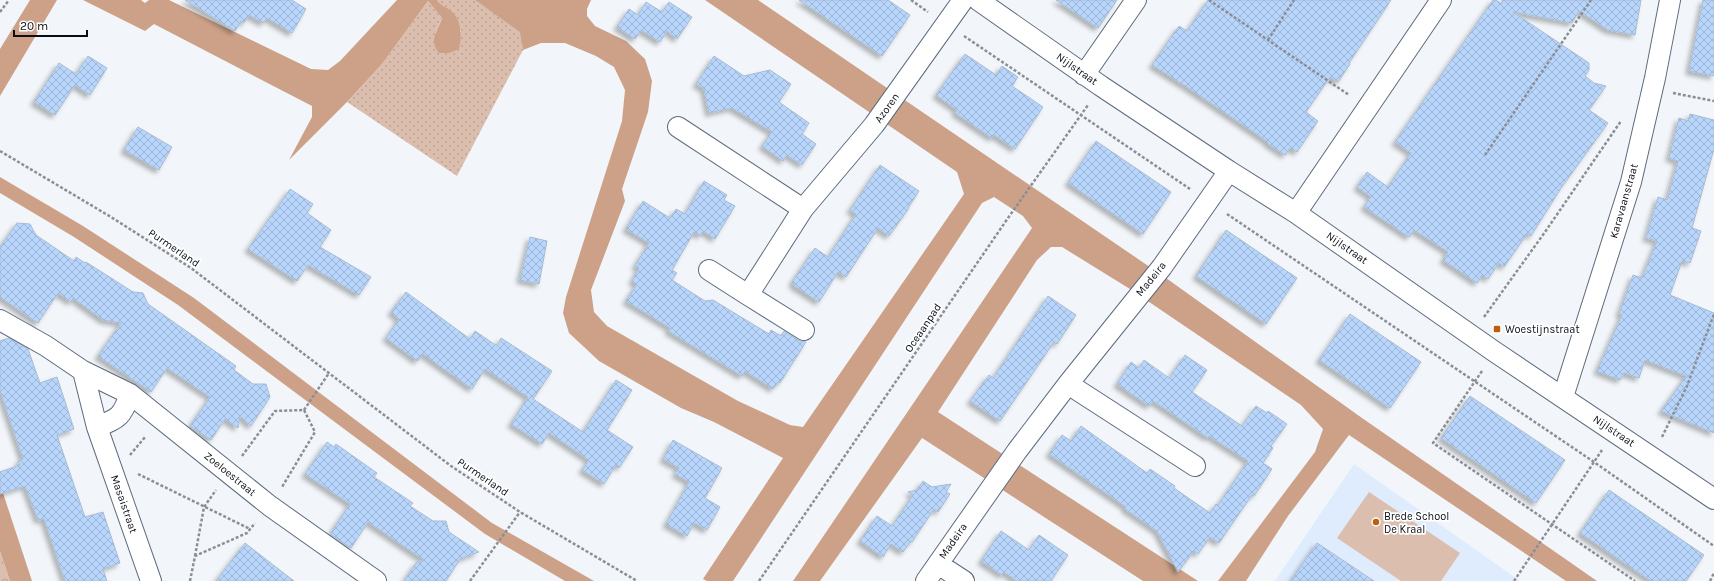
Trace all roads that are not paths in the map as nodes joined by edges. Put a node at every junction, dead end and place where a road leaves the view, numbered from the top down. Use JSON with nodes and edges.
{"nodes":[{"id":1,"x":963,"y":0,"type":"edge"},
{"id":2,"x":978,"y":0,"type":"edge"},
{"id":3,"x":1136,"y":0,"type":"edge"},
{"id":4,"x":1441,"y":0,"type":"edge"},
{"id":5,"x":1670,"y":0,"type":"edge"},
{"id":6,"x":1084,"y":75,"type":"junction"},
{"id":7,"x":678,"y":127,"type":"dead end"},
{"id":8,"x":1229,"y":171,"type":"junction"},
{"id":9,"x":803,"y":210,"type":"junction"},
{"id":10,"x":1296,"y":213,"type":"junction"},
{"id":11,"x":709,"y":270,"type":"dead end"},
{"id":12,"x":748,"y":295,"type":"junction"},
{"id":13,"x":0,"y":320,"type":"edge"},
{"id":14,"x":804,"y":330,"type":"dead end"},
{"id":15,"x":83,"y":371,"type":"junction"},
{"id":16,"x":1068,"y":384,"type":"junction"},
{"id":17,"x":130,"y":394,"type":"junction"},
{"id":18,"x":1563,"y":397,"type":"junction"},
{"id":19,"x":97,"y":427,"type":"junction"},
{"id":20,"x":1195,"y":466,"type":"dead end"},
{"id":21,"x":1714,"y":499,"type":"edge"},
{"id":22,"x":938,"y":564,"type":"junction"},
{"id":23,"x":151,"y":581,"type":"edge"},
{"id":24,"x":376,"y":581,"type":"edge"},
{"id":25,"x":926,"y":581,"type":"edge"},
{"id":26,"x":964,"y":581,"type":"edge"}],
"edges":[{"from":1,"to":9,"type":"street","name":"Azoren"},
{"from":2,"to":6,"type":"street","name":"Nijlstraat"},
{"from":3,"to":6,"type":"street"},
{"from":4,"to":10,"type":"street"},
{"from":5,"to":18,"type":"street","name":"Karavaanstraat"},
{"from":6,"to":8,"type":"street","name":"Nijlstraat"},
{"from":7,"to":9,"type":"street"},
{"from":8,"to":10,"type":"street","name":"Nijlstraat"},
{"from":8,"to":16,"type":"street","name":"Madeira"},
{"from":9,"to":12,"type":"street","name":"Azoren"},
{"from":10,"to":18,"type":"street","name":"Nijlstraat"},
{"from":11,"to":12,"type":"street"},
{"from":12,"to":14,"type":"street"},
{"from":13,"to":15,"type":"street"},
{"from":15,"to":17,"type":"street","name":"Zoeloestraat"},
{"from":15,"to":19,"type":"street","name":"Masaistraat"},
{"from":16,"to":20,"type":"street"},
{"from":16,"to":22,"type":"street","name":"Madeira"},
{"from":17,"to":19,"type":"street"},
{"from":17,"to":24,"type":"street","name":"Zoeloestraat"},
{"from":18,"to":21,"type":"street","name":"Nijlstraat"},
{"from":19,"to":23,"type":"street","name":"Masaistraat"},
{"from":22,"to":25,"type":"street","name":"Madeira"},
{"from":22,"to":26,"type":"street","name":"Madeira"}]}
